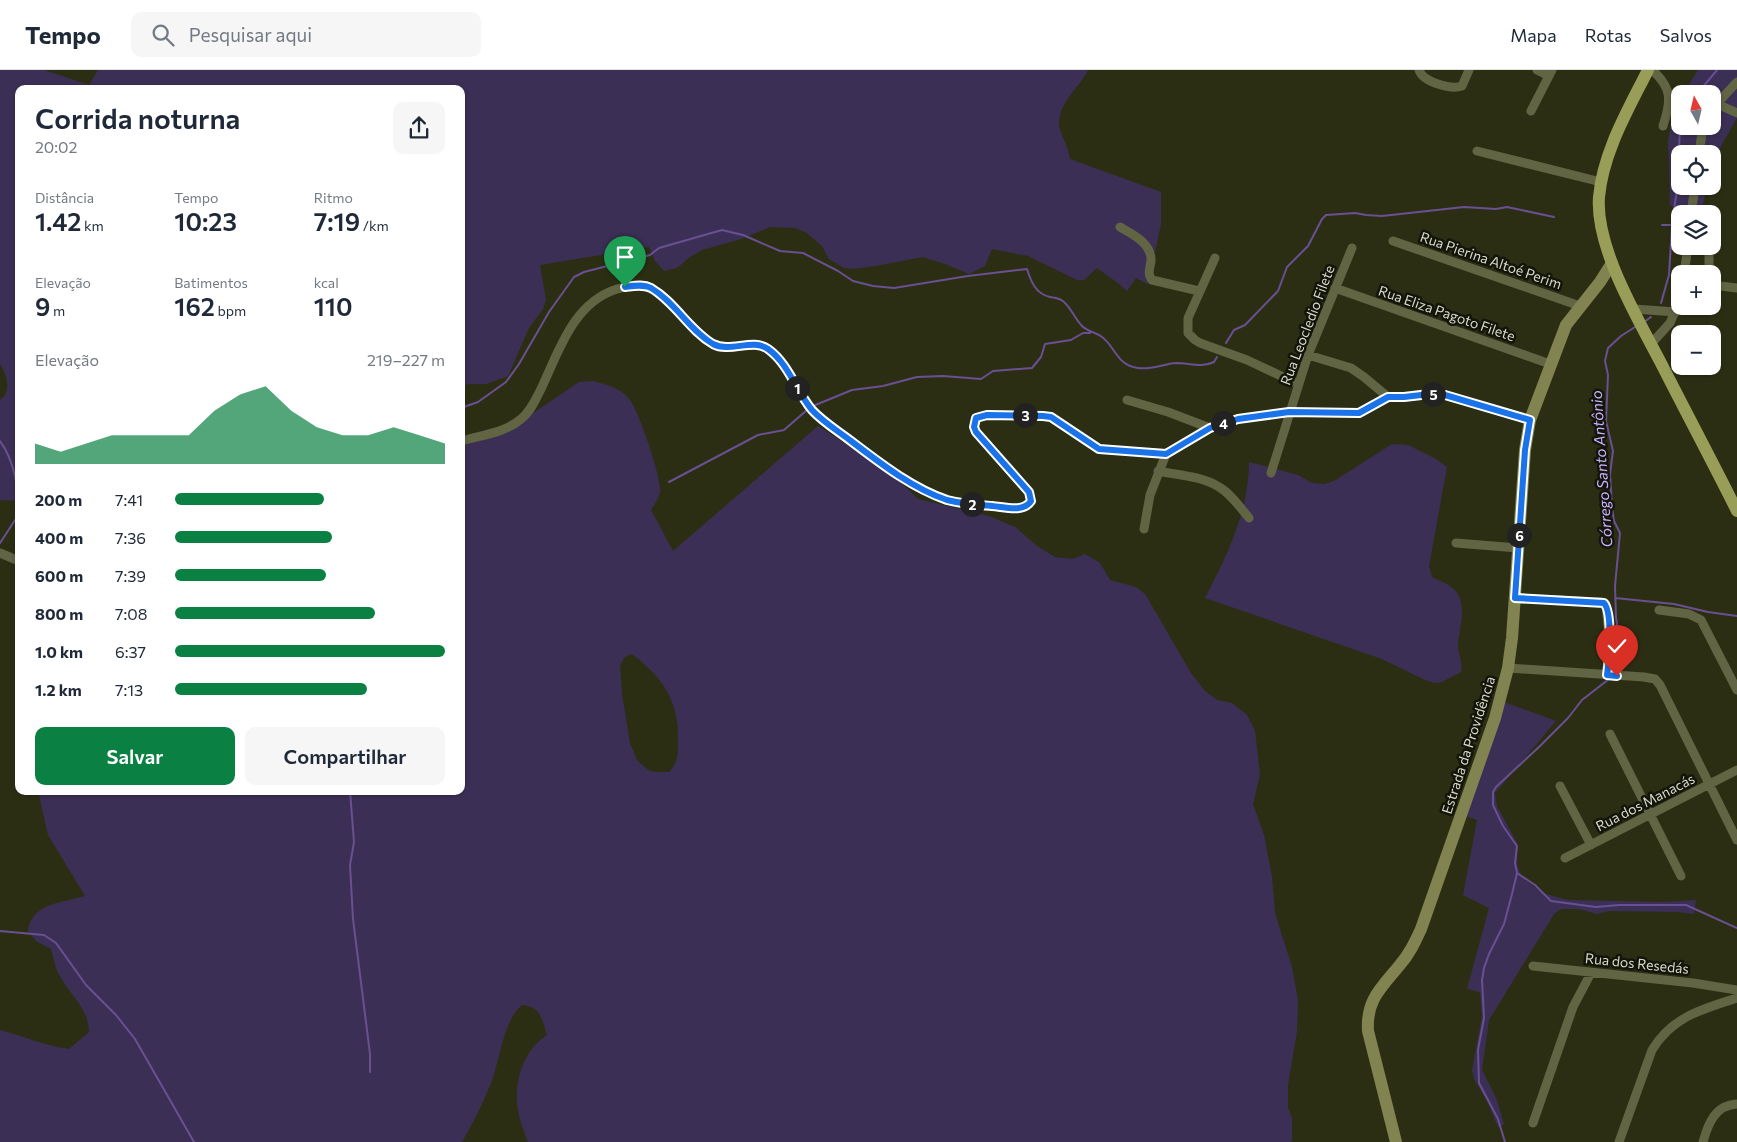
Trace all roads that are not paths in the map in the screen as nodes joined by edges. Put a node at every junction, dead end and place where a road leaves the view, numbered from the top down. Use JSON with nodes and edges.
{"nodes":[{"id":1,"x":1419,"y":70,"type":"edge"},
{"id":2,"x":1469,"y":70,"type":"edge"},
{"id":3,"x":1537,"y":70,"type":"edge"},
{"id":4,"x":1648,"y":70,"type":"edge"},
{"id":5,"x":1652,"y":70,"type":"edge"},
{"id":6,"x":1550,"y":73,"type":"edge"},
{"id":7,"x":1737,"y":82,"type":"edge"},
{"id":8,"x":1721,"y":100,"type":"edge"},
{"id":9,"x":1721,"y":109,"type":"edge"},
{"id":10,"x":1531,"y":111,"type":"dead end"},
{"id":11,"x":1737,"y":113,"type":"edge"},
{"id":12,"x":1663,"y":126,"type":"dead end"},
{"id":13,"x":1477,"y":151,"type":"dead end"},
{"id":14,"x":1601,"y":182,"type":"junction"},
{"id":15,"x":1120,"y":227,"type":"dead end"},
{"id":16,"x":1392,"y":241,"type":"dead end"},
{"id":17,"x":1352,"y":248,"type":"dead end"},
{"id":18,"x":1214,"y":258,"type":"dead end"},
{"id":19,"x":1612,"y":263,"type":"junction"},
{"id":20,"x":1721,"y":286,"type":"edge"},
{"id":21,"x":1335,"y":288,"type":"junction"},
{"id":22,"x":1737,"y":288,"type":"edge"},
{"id":23,"x":1199,"y":291,"type":"junction"},
{"id":24,"x":1580,"y":306,"type":"junction"},
{"id":25,"x":1671,"y":312,"type":"edge"},
{"id":26,"x":1636,"y":314,"type":"junction"},
{"id":27,"x":1674,"y":315,"type":"edge"},
{"id":28,"x":1648,"y":338,"type":"junction"},
{"id":29,"x":1308,"y":355,"type":"junction"},
{"id":30,"x":1550,"y":364,"type":"junction"},
{"id":31,"x":1298,"y":384,"type":"junction"},
{"id":32,"x":1388,"y":397,"type":"junction"},
{"id":33,"x":1127,"y":400,"type":"dead end"},
{"id":34,"x":1289,"y":412,"type":"junction"},
{"id":35,"x":1530,"y":420,"type":"junction"},
{"id":36,"x":1210,"y":428,"type":"junction"},
{"id":37,"x":465,"y":440,"type":"edge"},
{"id":38,"x":1166,"y":454,"type":"junction"},
{"id":39,"x":1158,"y":471,"type":"junction"},
{"id":40,"x":1271,"y":473,"type":"dead end"},
{"id":41,"x":1737,"y":511,"type":"edge"},
{"id":42,"x":1249,"y":518,"type":"dead end"},
{"id":43,"x":1144,"y":528,"type":"dead end"},
{"id":44,"x":1456,"y":543,"type":"dead end"},
{"id":45,"x":1518,"y":548,"type":"junction"},
{"id":46,"x":0,"y":553,"type":"edge"},
{"id":47,"x":15,"y":559,"type":"edge"},
{"id":48,"x":1515,"y":598,"type":"junction"},
{"id":49,"x":1658,"y":610,"type":"dead end"},
{"id":50,"x":1508,"y":668,"type":"junction"},
{"id":51,"x":1611,"y":676,"type":"junction"},
{"id":52,"x":1737,"y":690,"type":"edge"},
{"id":53,"x":1610,"y":734,"type":"dead end"},
{"id":54,"x":1737,"y":770,"type":"edge"},
{"id":55,"x":1709,"y":784,"type":"junction"},
{"id":56,"x":1560,"y":786,"type":"dead end"},
{"id":57,"x":1650,"y":814,"type":"junction"},
{"id":58,"x":1737,"y":840,"type":"edge"},
{"id":59,"x":1591,"y":844,"type":"junction"},
{"id":60,"x":1565,"y":858,"type":"dead end"},
{"id":61,"x":1681,"y":876,"type":"dead end"},
{"id":62,"x":1533,"y":966,"type":"dead end"},
{"id":63,"x":1591,"y":972,"type":"junction"},
{"id":64,"x":1737,"y":990,"type":"edge"},
{"id":65,"x":1737,"y":998,"type":"edge"},
{"id":66,"x":1737,"y":1104,"type":"edge"},
{"id":67,"x":1534,"y":1123,"type":"dead end"},
{"id":68,"x":1396,"y":1142,"type":"edge"},
{"id":69,"x":1619,"y":1142,"type":"edge"},
{"id":70,"x":1703,"y":1142,"type":"edge"}],
"edges":[{"from":1,"to":2,"type":"street"},
{"from":3,"to":6,"type":"street"},
{"from":4,"to":14,"type":"main road"},
{"from":5,"to":12,"type":"street"},
{"from":6,"to":10,"type":"street"},
{"from":7,"to":8,"type":"street"},
{"from":9,"to":11,"type":"street"},
{"from":13,"to":14,"type":"street"},
{"from":14,"to":19,"type":"main road"},
{"from":15,"to":23,"type":"street"},
{"from":16,"to":24,"type":"street","name":"Rua Pierina Altoé Perim"},
{"from":17,"to":21,"type":"street","name":"Rua Leocledio Filete"},
{"from":18,"to":23,"type":"street"},
{"from":19,"to":24,"type":"street","name":"Estrada da Providência"},
{"from":19,"to":26,"type":"main road"},
{"from":20,"to":22,"type":"street"},
{"from":21,"to":29,"type":"street","name":"Rua Leocledio Filete"},
{"from":21,"to":30,"type":"street","name":"Rua Eliza Pagoto Filete"},
{"from":23,"to":31,"type":"street"},
{"from":24,"to":30,"type":"street","name":"Estrada da Providência"},
{"from":25,"to":26,"type":"street"},
{"from":26,"to":28,"type":"main road"},
{"from":27,"to":28,"type":"street"},
{"from":28,"to":41,"type":"main road"},
{"from":29,"to":31,"type":"street","name":"Rua Leocledio Filete"},
{"from":29,"to":32,"type":"street"},
{"from":30,"to":35,"type":"street","name":"Estrada da Providência"},
{"from":31,"to":34,"type":"street","name":"Rua Leocledio Filete"},
{"from":32,"to":34,"type":"street"},
{"from":32,"to":35,"type":"street"},
{"from":33,"to":36,"type":"street"},
{"from":34,"to":36,"type":"street"},
{"from":34,"to":40,"type":"street","name":"Rua Leocledio Filete"},
{"from":35,"to":45,"type":"street","name":"Estrada da Providência"},
{"from":36,"to":38,"type":"street"},
{"from":37,"to":38,"type":"street"},
{"from":38,"to":39,"type":"street"},
{"from":39,"to":42,"type":"street"},
{"from":39,"to":43,"type":"street"},
{"from":44,"to":45,"type":"street"},
{"from":45,"to":48,"type":"street","name":"Estrada da Providência"},
{"from":46,"to":47,"type":"street"},
{"from":48,"to":50,"type":"street","name":"Estrada da Providência"},
{"from":48,"to":51,"type":"street"},
{"from":49,"to":52,"type":"street"},
{"from":50,"to":51,"type":"street"},
{"from":50,"to":68,"type":"street","name":"Estrada da Providência"},
{"from":51,"to":55,"type":"street"},
{"from":53,"to":57,"type":"street"},
{"from":54,"to":55,"type":"street","name":"Rua dos Manacás"},
{"from":55,"to":57,"type":"street","name":"Rua dos Manacás"},
{"from":55,"to":58,"type":"street"},
{"from":56,"to":59,"type":"street"},
{"from":57,"to":59,"type":"street","name":"Rua dos Manacás"},
{"from":57,"to":61,"type":"street"},
{"from":59,"to":60,"type":"street","name":"Rua dos Manacás"},
{"from":62,"to":63,"type":"street","name":"Rua dos Resedás"},
{"from":63,"to":64,"type":"street","name":"Rua dos Resedás"},
{"from":63,"to":67,"type":"street"},
{"from":65,"to":69,"type":"street"},
{"from":66,"to":70,"type":"street"}]}
